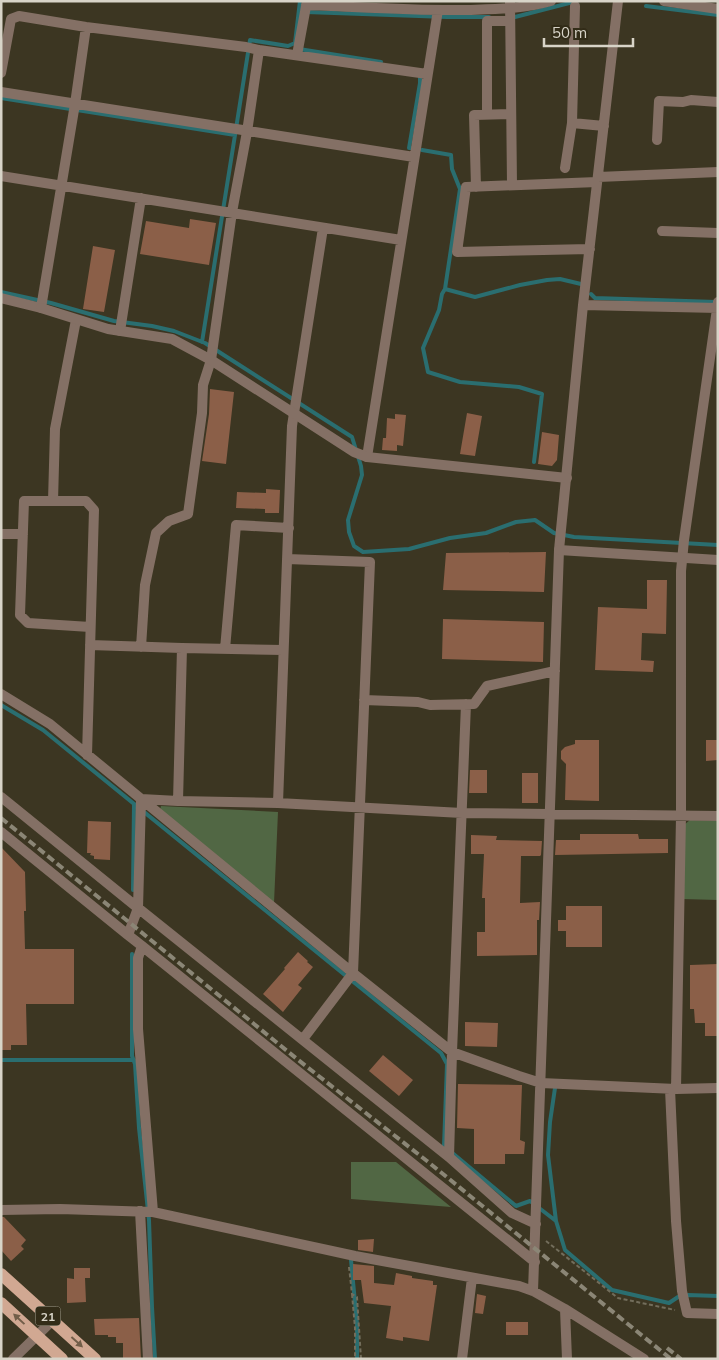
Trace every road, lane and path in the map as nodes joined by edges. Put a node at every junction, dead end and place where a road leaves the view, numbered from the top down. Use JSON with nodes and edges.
{"nodes":[{"id":1,"x":551,"y":1,"type":"edge"},
{"id":2,"x":618,"y":1,"type":"edge"},
{"id":3,"x":664,"y":1,"type":"edge"},
{"id":4,"x":422,"y":6,"type":"edge"},
{"id":5,"x":575,"y":6,"type":"dead end"},
{"id":6,"x":306,"y":8,"type":"edge"},
{"id":7,"x":718,"y":8,"type":"edge"},
{"id":8,"x":510,"y":13,"type":"edge"},
{"id":9,"x":437,"y":15,"type":"junction"},
{"id":10,"x":86,"y":27,"type":"junction"},
{"id":11,"x":252,"y":49,"type":"junction"},
{"id":12,"x":298,"y":51,"type":"junction"},
{"id":13,"x":1,"y":73,"type":"edge"},
{"id":14,"x":422,"y":74,"type":"junction"},
{"id":15,"x":1,"y":92,"type":"edge"},
{"id":16,"x":718,"y":102,"type":"edge"},
{"id":17,"x":74,"y":108,"type":"junction"},
{"id":18,"x":511,"y":114,"type":"junction"},
{"id":19,"x":487,"y":115,"type":"junction"},
{"id":20,"x":572,"y":122,"type":"junction"},
{"id":21,"x":604,"y":126,"type":"junction"},
{"id":22,"x":240,"y":131,"type":"junction"},
{"id":23,"x":657,"y":140,"type":"dead end"},
{"id":24,"x":414,"y":157,"type":"junction"},
{"id":25,"x":565,"y":168,"type":"dead end"},
{"id":26,"x":718,"y":172,"type":"edge"},
{"id":27,"x":1,"y":176,"type":"edge"},
{"id":28,"x":598,"y":180,"type":"junction"},
{"id":29,"x":62,"y":185,"type":"junction"},
{"id":30,"x":512,"y":185,"type":"junction"},
{"id":31,"x":476,"y":187,"type":"junction"},
{"id":32,"x":141,"y":198,"type":"junction"},
{"id":33,"x":226,"y":211,"type":"junction"},
{"id":34,"x":324,"y":228,"type":"junction"},
{"id":35,"x":662,"y":231,"type":"dead end"},
{"id":36,"x":718,"y":233,"type":"edge"},
{"id":37,"x":401,"y":240,"type":"junction"},
{"id":38,"x":590,"y":249,"type":"junction"},
{"id":39,"x":1,"y":298,"type":"edge"},
{"id":40,"x":42,"y":303,"type":"junction"},
{"id":41,"x":583,"y":305,"type":"junction"},
{"id":42,"x":717,"y":305,"type":"edge"},
{"id":43,"x":76,"y":320,"type":"junction"},
{"id":44,"x":121,"y":325,"type":"junction"},
{"id":45,"x":212,"y":352,"type":"junction"},
{"id":46,"x":295,"y":405,"type":"junction"},
{"id":47,"x":360,"y":454,"type":"junction"},
{"id":48,"x":567,"y":478,"type":"junction"},
{"id":49,"x":53,"y":500,"type":"junction"},
{"id":50,"x":289,"y":528,"type":"junction"},
{"id":51,"x":1,"y":534,"type":"edge"},
{"id":52,"x":23,"y":534,"type":"junction"},
{"id":53,"x":559,"y":550,"type":"junction"},
{"id":54,"x":682,"y":558,"type":"junction"},
{"id":55,"x":287,"y":559,"type":"junction"},
{"id":56,"x":718,"y":560,"type":"edge"},
{"id":57,"x":90,"y":627,"type":"junction"},
{"id":58,"x":90,"y":645,"type":"junction"},
{"id":59,"x":141,"y":647,"type":"junction"},
{"id":60,"x":182,"y":648,"type":"junction"},
{"id":61,"x":225,"y":649,"type":"junction"},
{"id":62,"x":283,"y":650,"type":"junction"},
{"id":63,"x":555,"y":671,"type":"junction"},
{"id":64,"x":1,"y":694,"type":"edge"},
{"id":65,"x":364,"y":700,"type":"junction"},
{"id":66,"x":466,"y":704,"type":"junction"},
{"id":67,"x":87,"y":755,"type":"junction"},
{"id":68,"x":1,"y":797,"type":"edge"},
{"id":69,"x":178,"y":801,"type":"junction"},
{"id":70,"x":278,"y":803,"type":"junction"},
{"id":71,"x":141,"y":806,"type":"junction"},
{"id":72,"x":360,"y":807,"type":"junction"},
{"id":73,"x":462,"y":812,"type":"junction"},
{"id":74,"x":551,"y":813,"type":"junction"},
{"id":75,"x":681,"y":816,"type":"junction"},
{"id":76,"x":718,"y":816,"type":"edge"},
{"id":77,"x":1,"y":832,"type":"edge"},
{"id":78,"x":138,"y":908,"type":"junction"},
{"id":79,"x":128,"y":935,"type":"junction"},
{"id":80,"x":142,"y":946,"type":"junction"},
{"id":81,"x":350,"y":977,"type":"junction"},
{"id":82,"x":303,"y":1039,"type":"junction"},
{"id":83,"x":452,"y":1052,"type":"junction"},
{"id":84,"x":540,"y":1082,"type":"junction"},
{"id":85,"x":718,"y":1088,"type":"edge"},
{"id":86,"x":673,"y":1089,"type":"junction"},
{"id":87,"x":449,"y":1153,"type":"junction"},
{"id":88,"x":1,"y":1210,"type":"edge"},
{"id":89,"x":146,"y":1212,"type":"junction"},
{"id":90,"x":536,"y":1228,"type":"junction"},
{"id":91,"x":348,"y":1254,"type":"junction"},
{"id":92,"x":535,"y":1262,"type":"junction"},
{"id":93,"x":1,"y":1274,"type":"edge"},
{"id":94,"x":472,"y":1278,"type":"junction"},
{"id":95,"x":533,"y":1291,"type":"junction"},
{"id":96,"x":354,"y":1295,"type":"junction"},
{"id":97,"x":1,"y":1303,"type":"edge"},
{"id":98,"x":565,"y":1309,"type":"junction"},
{"id":99,"x":687,"y":1313,"type":"junction"},
{"id":100,"x":718,"y":1314,"type":"edge"},
{"id":101,"x":53,"y":1320,"type":"junction"},
{"id":102,"x":37,"y":1336,"type":"junction"},
{"id":103,"x":13,"y":1359,"type":"edge"},
{"id":104,"x":62,"y":1359,"type":"edge"},
{"id":105,"x":95,"y":1359,"type":"edge"},
{"id":106,"x":148,"y":1359,"type":"edge"},
{"id":107,"x":355,"y":1359,"type":"edge"},
{"id":108,"x":361,"y":1359,"type":"edge"},
{"id":109,"x":462,"y":1359,"type":"edge"},
{"id":110,"x":567,"y":1359,"type":"edge"},
{"id":111,"x":644,"y":1359,"type":"edge"}],
"edges":[{"from":1,"to":8,"type":"street"},
{"from":2,"to":21,"type":"street"},
{"from":3,"to":7,"type":"street"},
{"from":4,"to":6,"type":"street"},
{"from":4,"to":9,"type":"street"},
{"from":5,"to":20,"type":"street"},
{"from":6,"to":12,"type":"street"},
{"from":8,"to":9,"type":"street"},
{"from":8,"to":18,"type":"street"},
{"from":8,"to":19,"type":"street"},
{"from":9,"to":14,"type":"street"},
{"from":10,"to":11,"type":"street"},
{"from":10,"to":13,"type":"street"},
{"from":10,"to":17,"type":"street"},
{"from":11,"to":12,"type":"street"},
{"from":11,"to":22,"type":"street"},
{"from":12,"to":14,"type":"street"},
{"from":14,"to":24,"type":"street"},
{"from":15,"to":17,"type":"street"},
{"from":16,"to":23,"type":"street"},
{"from":17,"to":22,"type":"street"},
{"from":17,"to":29,"type":"street"},
{"from":18,"to":19,"type":"street"},
{"from":18,"to":30,"type":"street"},
{"from":19,"to":31,"type":"street"},
{"from":20,"to":21,"type":"street"},
{"from":20,"to":25,"type":"street"},
{"from":21,"to":28,"type":"street"},
{"from":22,"to":24,"type":"street"},
{"from":22,"to":33,"type":"street"},
{"from":24,"to":37,"type":"street"},
{"from":26,"to":28,"type":"street"},
{"from":27,"to":29,"type":"street"},
{"from":28,"to":30,"type":"street"},
{"from":28,"to":38,"type":"street"},
{"from":29,"to":32,"type":"street"},
{"from":29,"to":40,"type":"street"},
{"from":30,"to":31,"type":"street"},
{"from":31,"to":38,"type":"street"},
{"from":32,"to":33,"type":"street"},
{"from":32,"to":44,"type":"street"},
{"from":33,"to":34,"type":"street"},
{"from":33,"to":45,"type":"street"},
{"from":34,"to":37,"type":"street"},
{"from":34,"to":46,"type":"street"},
{"from":35,"to":36,"type":"street"},
{"from":37,"to":47,"type":"street"},
{"from":38,"to":41,"type":"street"},
{"from":39,"to":40,"type":"street"},
{"from":40,"to":43,"type":"street"},
{"from":41,"to":42,"type":"street"},
{"from":41,"to":48,"type":"street"},
{"from":42,"to":54,"type":"street"},
{"from":43,"to":44,"type":"street"},
{"from":43,"to":49,"type":"street"},
{"from":44,"to":45,"type":"street"},
{"from":45,"to":46,"type":"street"},
{"from":45,"to":59,"type":"street"},
{"from":46,"to":47,"type":"street"},
{"from":46,"to":50,"type":"street"},
{"from":47,"to":48,"type":"street"},
{"from":48,"to":53,"type":"street"},
{"from":49,"to":52,"type":"street"},
{"from":49,"to":57,"type":"street"},
{"from":50,"to":55,"type":"street"},
{"from":50,"to":61,"type":"street"},
{"from":51,"to":52,"type":"street"},
{"from":52,"to":57,"type":"street"},
{"from":53,"to":54,"type":"street"},
{"from":53,"to":63,"type":"street"},
{"from":54,"to":56,"type":"street"},
{"from":54,"to":75,"type":"street"},
{"from":55,"to":62,"type":"street"},
{"from":55,"to":65,"type":"street"},
{"from":57,"to":58,"type":"street"},
{"from":58,"to":59,"type":"street"},
{"from":58,"to":67,"type":"street"},
{"from":59,"to":60,"type":"street"},
{"from":60,"to":61,"type":"street"},
{"from":60,"to":69,"type":"street"},
{"from":61,"to":62,"type":"street"},
{"from":62,"to":70,"type":"street"},
{"from":63,"to":66,"type":"street"},
{"from":63,"to":74,"type":"street"},
{"from":64,"to":67,"type":"street"},
{"from":65,"to":66,"type":"street"},
{"from":65,"to":72,"type":"street"},
{"from":66,"to":73,"type":"street"},
{"from":67,"to":71,"type":"street"},
{"from":68,"to":78,"type":"street"},
{"from":69,"to":70,"type":"street"},
{"from":69,"to":71,"type":"street"},
{"from":70,"to":72,"type":"street"},
{"from":71,"to":78,"type":"street"},
{"from":71,"to":81,"type":"street"},
{"from":72,"to":73,"type":"street"},
{"from":72,"to":81,"type":"street"},
{"from":73,"to":74,"type":"street"},
{"from":73,"to":83,"type":"street"},
{"from":74,"to":75,"type":"street"},
{"from":74,"to":84,"type":"street"},
{"from":75,"to":76,"type":"street"},
{"from":75,"to":86,"type":"street"},
{"from":77,"to":79,"type":"street"},
{"from":78,"to":79,"type":"street"},
{"from":78,"to":82,"type":"street"},
{"from":79,"to":80,"type":"street"},
{"from":80,"to":89,"type":"street"},
{"from":80,"to":92,"type":"street"},
{"from":81,"to":82,"type":"street"},
{"from":81,"to":83,"type":"street"},
{"from":82,"to":87,"type":"street"},
{"from":83,"to":84,"type":"street"},
{"from":83,"to":87,"type":"street"},
{"from":84,"to":86,"type":"street"},
{"from":84,"to":90,"type":"street"},
{"from":85,"to":86,"type":"street"},
{"from":86,"to":99,"type":"street"},
{"from":87,"to":90,"type":"street"},
{"from":88,"to":89,"type":"street"},
{"from":89,"to":91,"type":"street"},
{"from":89,"to":106,"type":"street"},
{"from":90,"to":92,"type":"street"},
{"from":90,"to":99,"type":"path"},
{"from":91,"to":94,"type":"street"},
{"from":91,"to":96,"type":"path"},
{"from":92,"to":95,"type":"street"},
{"from":93,"to":101,"type":"main road","number":"21"},
{"from":94,"to":95,"type":"street"},
{"from":94,"to":109,"type":"street"},
{"from":95,"to":98,"type":"street"},
{"from":96,"to":107,"type":"path"},
{"from":96,"to":108,"type":"path"},
{"from":102,"to":97,"type":"main road","number":"21","one_way":true},
{"from":98,"to":110,"type":"street"},
{"from":98,"to":111,"type":"street"},
{"from":99,"to":100,"type":"street"},
{"from":101,"to":102,"type":"street"},
{"from":101,"to":105,"type":"main road","number":"21","one_way":true},
{"from":102,"to":103,"type":"street"},
{"from":102,"to":104,"type":"main road","number":"21"}]}
